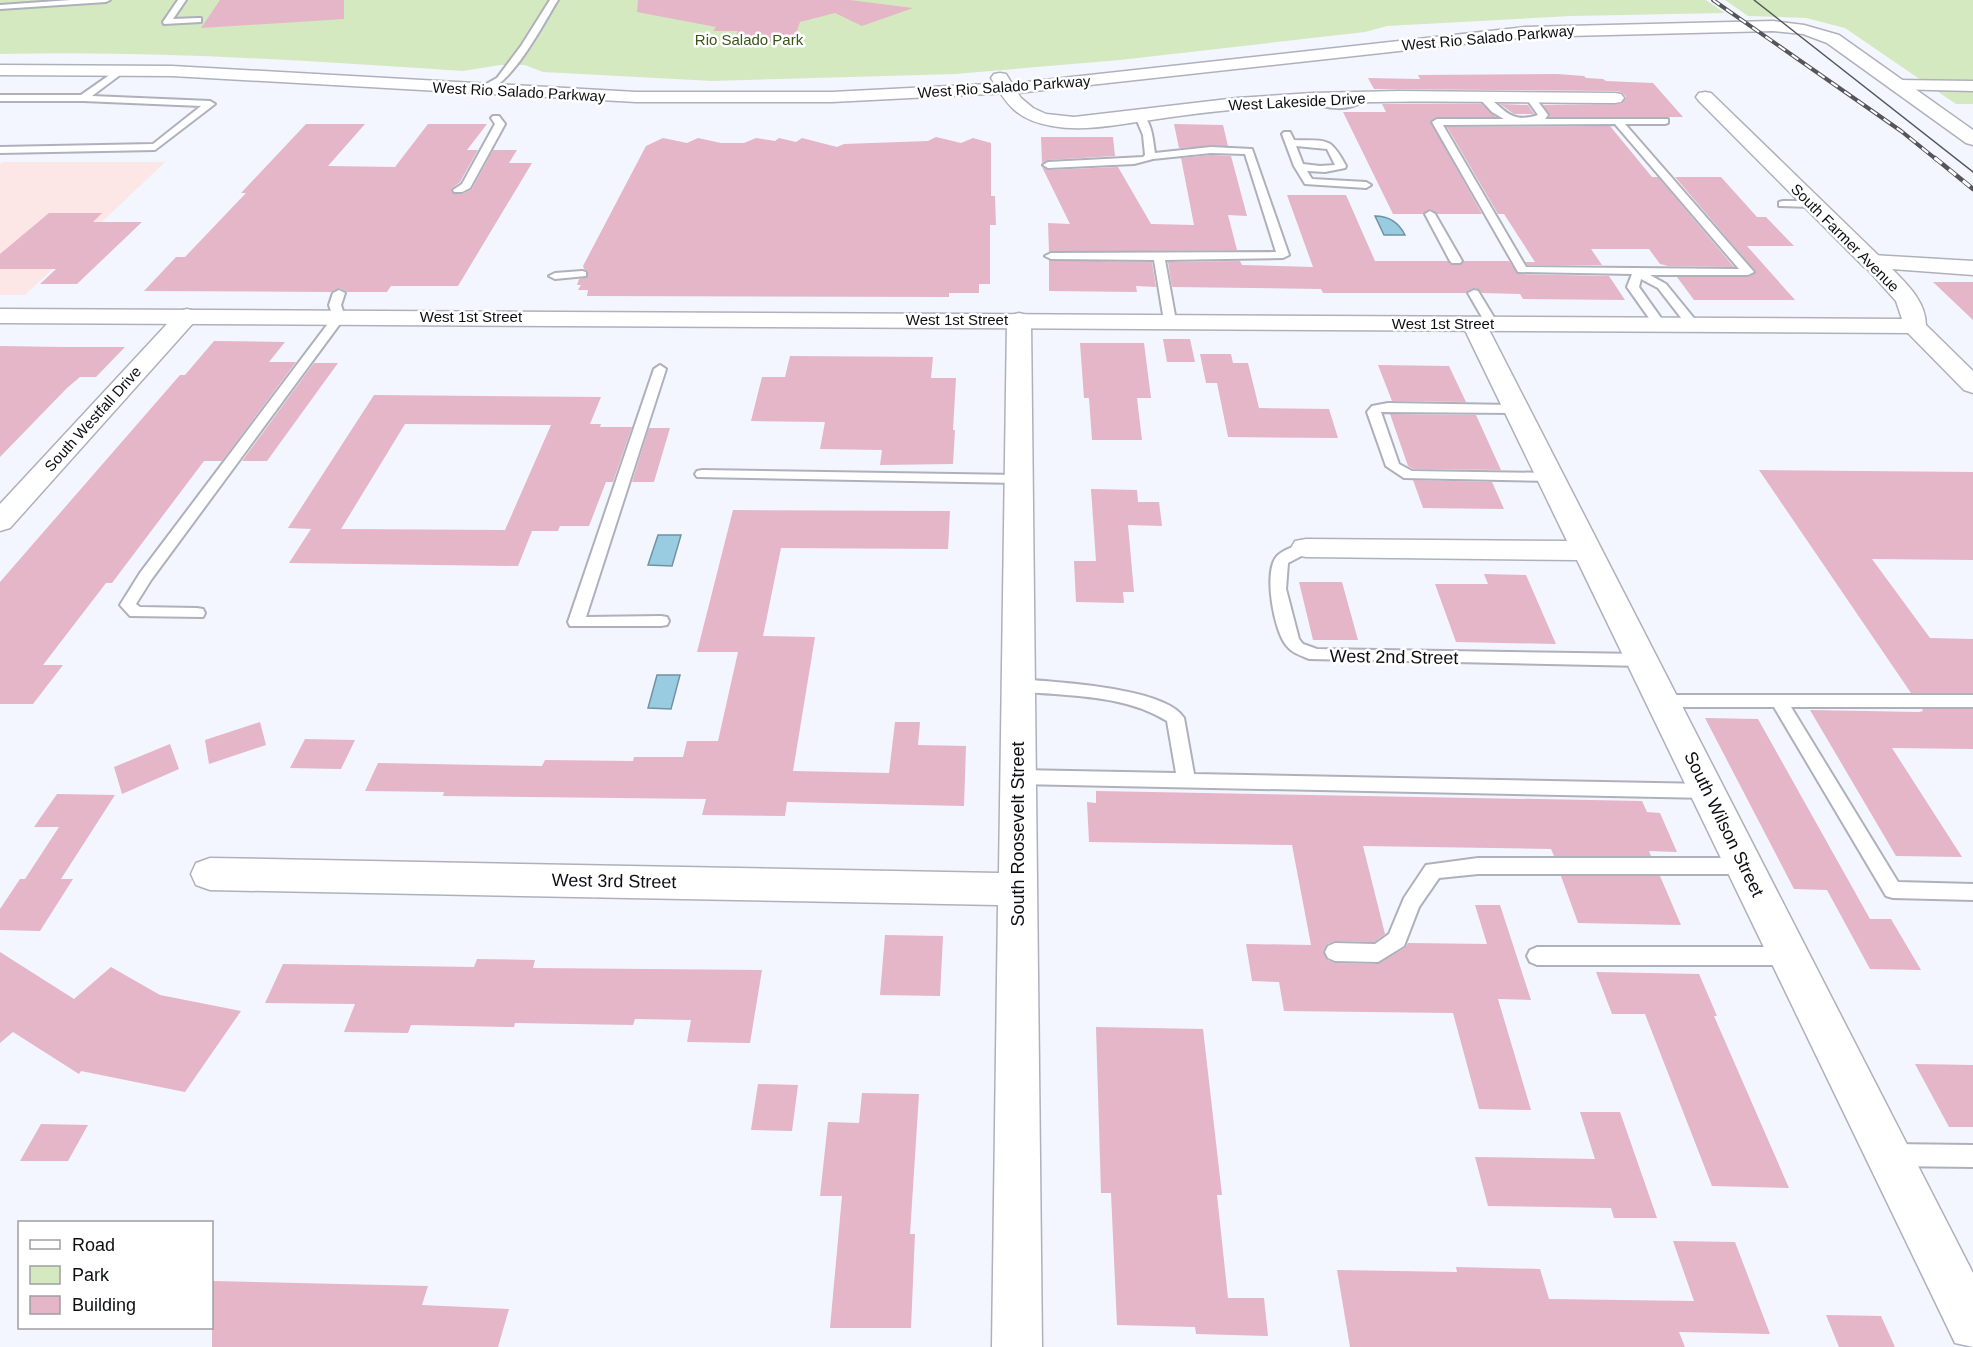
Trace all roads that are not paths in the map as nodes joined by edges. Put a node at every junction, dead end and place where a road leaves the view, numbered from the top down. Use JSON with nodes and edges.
{"nodes":[{"id":1,"x":106,"y":0,"type":"edge"},
{"id":2,"x":182,"y":0,"type":"edge"},
{"id":3,"x":566,"y":0,"type":"edge"},
{"id":4,"x":552,"y":4,"type":"edge"},
{"id":5,"x":0,"y":7,"type":"edge"},
{"id":6,"x":198,"y":20,"type":"dead end"},
{"id":7,"x":0,"y":61,"type":"edge"},
{"id":8,"x":0,"y":70,"type":"edge"},
{"id":9,"x":121,"y":70,"type":"junction"},
{"id":10,"x":500,"y":80,"type":"junction"},
{"id":11,"x":1003,"y":83,"type":"junction"},
{"id":12,"x":1897,"y":85,"type":"junction"},
{"id":13,"x":1923,"y":85,"type":"junction"},
{"id":14,"x":1973,"y":86,"type":"edge"},
{"id":15,"x":482,"y":90,"type":"junction"},
{"id":16,"x":1705,"y":97,"type":"dead end"},
{"id":17,"x":0,"y":98,"type":"edge"},
{"id":18,"x":83,"y":98,"type":"junction"},
{"id":19,"x":1484,"y":98,"type":"junction"},
{"id":20,"x":1531,"y":98,"type":"junction"},
{"id":21,"x":1615,"y":98,"type":"dead end"},
{"id":22,"x":1140,"y":116,"type":"junction"},
{"id":23,"x":495,"y":118,"type":"dead end"},
{"id":24,"x":1526,"y":121,"type":"junction"},
{"id":25,"x":1618,"y":121,"type":"junction"},
{"id":26,"x":1665,"y":121,"type":"dead end"},
{"id":27,"x":1973,"y":121,"type":"edge"},
{"id":28,"x":1973,"y":139,"type":"edge"},
{"id":29,"x":0,"y":150,"type":"edge"},
{"id":30,"x":1150,"y":156,"type":"junction"},
{"id":31,"x":1048,"y":165,"type":"dead end"},
{"id":32,"x":1299,"y":166,"type":"junction"},
{"id":33,"x":1366,"y":185,"type":"dead end"},
{"id":34,"x":456,"y":188,"type":"dead end"},
{"id":35,"x":1783,"y":204,"type":"dead end"},
{"id":36,"x":1813,"y":204,"type":"junction"},
{"id":37,"x":1430,"y":214,"type":"dead end"},
{"id":38,"x":1051,"y":256,"type":"dead end"},
{"id":39,"x":1159,"y":256,"type":"junction"},
{"id":40,"x":1973,"y":260,"type":"edge"},
{"id":41,"x":1456,"y":261,"type":"dead end"},
{"id":42,"x":1872,"y":262,"type":"junction"},
{"id":43,"x":1942,"y":264,"type":"junction"},
{"id":44,"x":1973,"y":268,"type":"edge"},
{"id":45,"x":1638,"y":272,"type":"junction"},
{"id":46,"x":582,"y":274,"type":"dead end"},
{"id":47,"x":555,"y":276,"type":"dead end"},
{"id":48,"x":339,"y":292,"type":"dead end"},
{"id":49,"x":1480,"y":314,"type":"junction"},
{"id":50,"x":0,"y":316,"type":"edge"},
{"id":51,"x":187,"y":316,"type":"junction"},
{"id":52,"x":339,"y":317,"type":"junction"},
{"id":53,"x":1019,"y":320,"type":"junction"},
{"id":54,"x":1170,"y":321,"type":"junction"},
{"id":55,"x":1660,"y":325,"type":"junction"},
{"id":56,"x":1693,"y":325,"type":"junction"},
{"id":57,"x":1914,"y":326,"type":"junction"},
{"id":58,"x":660,"y":369,"type":"dead end"},
{"id":59,"x":1973,"y":385,"type":"edge"},
{"id":60,"x":1515,"y":409,"type":"junction"},
{"id":61,"x":702,"y":474,"type":"dead end"},
{"id":62,"x":1552,"y":477,"type":"junction"},
{"id":63,"x":1018,"y":479,"type":"junction"},
{"id":64,"x":0,"y":522,"type":"edge"},
{"id":65,"x":1306,"y":548,"type":"joint"},
{"id":66,"x":1588,"y":551,"type":"junction"},
{"id":67,"x":197,"y":613,"type":"dead end"},
{"id":68,"x":661,"y":621,"type":"dead end"},
{"id":69,"x":1643,"y":660,"type":"junction"},
{"id":70,"x":1018,"y":685,"type":"junction"},
{"id":71,"x":1664,"y":701,"type":"junction"},
{"id":72,"x":1779,"y":701,"type":"junction"},
{"id":73,"x":1973,"y":701,"type":"edge"},
{"id":74,"x":1018,"y":777,"type":"junction"},
{"id":75,"x":1186,"y":781,"type":"junction"},
{"id":76,"x":1708,"y":791,"type":"junction"},
{"id":77,"x":1745,"y":866,"type":"junction"},
{"id":78,"x":210,"y":874,"type":"dead end"},
{"id":79,"x":1017,"y":889,"type":"junction"},
{"id":80,"x":1973,"y":892,"type":"edge"},
{"id":81,"x":1335,"y":952,"type":"dead end"},
{"id":82,"x":1537,"y":956,"type":"dead end"},
{"id":83,"x":1790,"y":956,"type":"junction"},
{"id":84,"x":1889,"y":1155,"type":"junction"},
{"id":85,"x":1973,"y":1155,"type":"edge"},
{"id":86,"x":1973,"y":1325,"type":"edge"},
{"id":87,"x":1017,"y":1347,"type":"edge"}],
"edges":[{"from":1,"to":5,"type":"lane"},
{"from":2,"to":6,"type":"lane"},
{"from":3,"to":4,"type":"lane"},
{"from":4,"to":10,"type":"lane"},
{"from":7,"to":10,"type":"street","name":"West Rio Salado Parkway"},
{"from":8,"to":9,"type":"street","name":"West Rio Salado Parkway"},
{"from":9,"to":15,"type":"street","name":"West Rio Salado Parkway"},
{"from":9,"to":18,"type":"lane"},
{"from":10,"to":11,"type":"street","name":"West Rio Salado Parkway"},
{"from":10,"to":15,"type":"lane"},
{"from":11,"to":12,"type":"street","name":"West Rio Salado Parkway"},
{"from":11,"to":13,"type":"street","name":"West Rio Salado Parkway"},
{"from":11,"to":15,"type":"street","name":"West Rio Salado Parkway"},
{"from":11,"to":22,"type":"street","name":"West Lakeside Drive"},
{"from":12,"to":13,"type":"street"},
{"from":12,"to":28,"type":"street","name":"West Rio Salado Parkway"},
{"from":13,"to":14,"type":"street"},
{"from":13,"to":27,"type":"street","name":"West Rio Salado Parkway"},
{"from":16,"to":36,"type":"street","name":"South Farmer Avenue"},
{"from":17,"to":18,"type":"lane"},
{"from":18,"to":29,"type":"lane"},
{"from":19,"to":20,"type":"street","name":"West Lakeside Drive"},
{"from":19,"to":22,"type":"street","name":"West Lakeside Drive"},
{"from":19,"to":24,"type":"lane"},
{"from":20,"to":21,"type":"street","name":"West Lakeside Drive"},
{"from":20,"to":24,"type":"lane"},
{"from":22,"to":30,"type":"lane"},
{"from":23,"to":34,"type":"lane"},
{"from":24,"to":25,"type":"lane"},
{"from":24,"to":45,"type":"lane"},
{"from":25,"to":26,"type":"lane"},
{"from":25,"to":45,"type":"lane"},
{"from":30,"to":31,"type":"lane"},
{"from":30,"to":39,"type":"lane"},
{"from":32,"to":32,"type":"lane"},
{"from":32,"to":33,"type":"lane"},
{"from":35,"to":36,"type":"lane"},
{"from":36,"to":42,"type":"street","name":"South Farmer Avenue"},
{"from":37,"to":41,"type":"lane"},
{"from":38,"to":39,"type":"lane"},
{"from":39,"to":54,"type":"lane"},
{"from":40,"to":43,"type":"street"},
{"from":42,"to":43,"type":"street"},
{"from":42,"to":57,"type":"street","name":"South Farmer Avenue"},
{"from":43,"to":44,"type":"street"},
{"from":45,"to":55,"type":"lane"},
{"from":45,"to":56,"type":"lane"},
{"from":46,"to":47,"type":"lane"},
{"from":48,"to":52,"type":"lane"},
{"from":49,"to":54,"type":"street","name":"West 1st Street"},
{"from":49,"to":55,"type":"street","name":"West 1st Street"},
{"from":49,"to":60,"type":"street","name":"South Wilson Street"},
{"from":50,"to":51,"type":"street","name":"West 1st Street"},
{"from":51,"to":52,"type":"street","name":"West 1st Street"},
{"from":51,"to":64,"type":"street","name":"South Westfall Drive"},
{"from":52,"to":53,"type":"street","name":"West 1st Street"},
{"from":52,"to":67,"type":"lane"},
{"from":53,"to":54,"type":"street","name":"West 1st Street"},
{"from":53,"to":63,"type":"street","name":"South Roosevelt Street"},
{"from":55,"to":56,"type":"street","name":"West 1st Street"},
{"from":56,"to":57,"type":"street","name":"West 1st Street"},
{"from":57,"to":59,"type":"street","name":"South Farmer Avenue"},
{"from":58,"to":68,"type":"lane"},
{"from":60,"to":62,"type":"street","name":"South Wilson Street"},
{"from":60,"to":62,"type":"lane"},
{"from":61,"to":63,"type":"lane"},
{"from":62,"to":66,"type":"street","name":"South Wilson Street"},
{"from":63,"to":70,"type":"street","name":"South Roosevelt Street"},
{"from":65,"to":66,"type":"street","name":"West 2nd Street"},
{"from":65,"to":69,"type":"lane","name":"West 2nd Street"},
{"from":66,"to":69,"type":"street","name":"South Wilson Street"},
{"from":69,"to":71,"type":"street","name":"South Wilson Street"},
{"from":70,"to":74,"type":"street","name":"South Roosevelt Street"},
{"from":70,"to":75,"type":"lane"},
{"from":71,"to":72,"type":"lane"},
{"from":71,"to":76,"type":"street","name":"South Wilson Street"},
{"from":72,"to":73,"type":"lane"},
{"from":72,"to":80,"type":"lane"},
{"from":74,"to":75,"type":"lane"},
{"from":74,"to":79,"type":"street","name":"South Roosevelt Street"},
{"from":75,"to":76,"type":"lane"},
{"from":76,"to":77,"type":"street","name":"South Wilson Street"},
{"from":77,"to":81,"type":"lane"},
{"from":77,"to":83,"type":"street","name":"South Wilson Street"},
{"from":78,"to":79,"type":"street","name":"West 3rd Street"},
{"from":79,"to":87,"type":"street","name":"South Roosevelt Street"},
{"from":82,"to":83,"type":"lane"},
{"from":83,"to":84,"type":"street","name":"South Wilson Street"},
{"from":84,"to":85,"type":"lane"},
{"from":84,"to":86,"type":"street","name":"South Wilson Street"}]}
